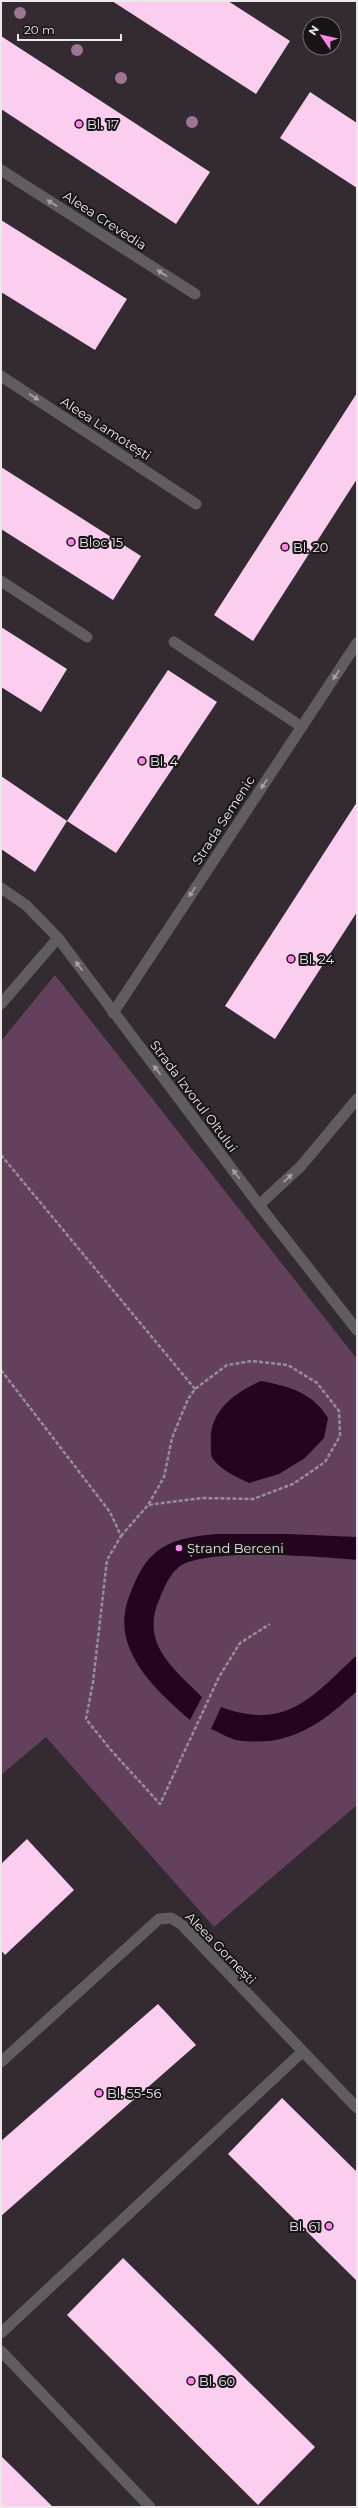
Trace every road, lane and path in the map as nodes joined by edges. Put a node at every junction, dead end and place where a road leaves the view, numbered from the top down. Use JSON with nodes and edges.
{"nodes":[{"id":1,"x":1,"y":170,"type":"edge"},
{"id":2,"x":195,"y":294,"type":"dead end"},
{"id":3,"x":1,"y":376,"type":"edge"},
{"id":4,"x":196,"y":504,"type":"dead end"},
{"id":5,"x":1,"y":581,"type":"edge"},
{"id":6,"x":87,"y":637,"type":"dead end"},
{"id":7,"x":174,"y":642,"type":"dead end"},
{"id":8,"x":357,"y":643,"type":"edge"},
{"id":9,"x":302,"y":727,"type":"junction"},
{"id":10,"x":1,"y":888,"type":"edge"},
{"id":11,"x":58,"y":938,"type":"junction"},
{"id":12,"x":1,"y":1004,"type":"edge"},
{"id":13,"x":113,"y":1012,"type":"junction"},
{"id":14,"x":357,"y":1100,"type":"edge"},
{"id":15,"x":1,"y":1155,"type":"edge"},
{"id":16,"x":259,"y":1205,"type":"junction"},
{"id":17,"x":357,"y":1330,"type":"edge"},
{"id":18,"x":1,"y":1370,"type":"edge"},
{"id":19,"x":195,"y":1389,"type":"junction"},
{"id":20,"x":148,"y":1505,"type":"junction"},
{"id":21,"x":121,"y":1536,"type":"junction"},
{"id":22,"x":270,"y":1624,"type":"dead end"},
{"id":23,"x":301,"y":2052,"type":"junction"},
{"id":24,"x":1,"y":2062,"type":"edge"},
{"id":25,"x":357,"y":2108,"type":"edge"},
{"id":26,"x":1,"y":2333,"type":"edge"},
{"id":27,"x":1,"y":2352,"type":"edge"},
{"id":28,"x":150,"y":2507,"type":"edge"}],
"edges":[{"from":2,"to":1,"type":"street","name":"Aleea Crevedia","one_way":true},
{"from":3,"to":4,"type":"street","name":"Aleea Lamotești","one_way":true},
{"from":5,"to":6,"type":"street"},
{"from":7,"to":9,"type":"street"},
{"from":8,"to":9,"type":"street","name":"Strada Semenic","one_way":true},
{"from":9,"to":13,"type":"street","name":"Strada Semenic","one_way":true},
{"from":10,"to":11,"type":"street","name":"Strada Izvorul Oltului"},
{"from":11,"to":12,"type":"street"},
{"from":13,"to":11,"type":"street","name":"Strada Izvorul Oltului","one_way":true},
{"from":16,"to":13,"type":"street","name":"Strada Izvorul Oltului","one_way":true},
{"from":16,"to":14,"type":"street","one_way":true},
{"from":15,"to":19,"type":"path"},
{"from":16,"to":17,"type":"street","name":"Strada Izvorul Oltului"},
{"from":18,"to":21,"type":"path"},
{"from":19,"to":20,"type":"path"},
{"from":19,"to":20,"type":"path"},
{"from":20,"to":21,"type":"path"},
{"from":21,"to":22,"type":"path"},
{"from":23,"to":24,"type":"street","name":"Aleea Gornești"},
{"from":23,"to":25,"type":"street","name":"Aleea Gornești"},
{"from":23,"to":26,"type":"street"},
{"from":27,"to":28,"type":"street"}]}
